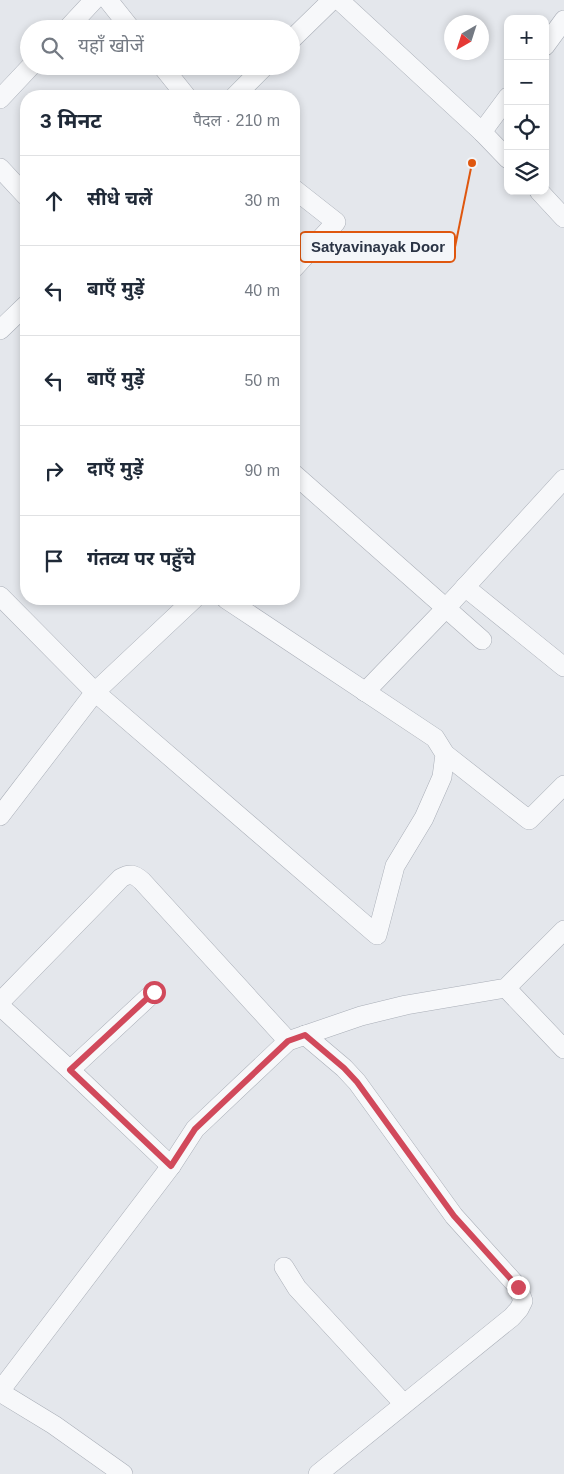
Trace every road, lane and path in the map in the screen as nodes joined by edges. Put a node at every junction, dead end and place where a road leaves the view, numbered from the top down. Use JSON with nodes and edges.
{"nodes":[{"id":1,"x":94,"y":0,"type":"edge"},
{"id":2,"x":108,"y":0,"type":"edge"},
{"id":3,"x":332,"y":0,"type":"edge"},
{"id":4,"x":338,"y":0,"type":"edge"},
{"id":5,"x":75,"y":20,"type":"edge"},
{"id":6,"x":124,"y":20,"type":"edge"},
{"id":7,"x":564,"y":20,"type":"edge"},
{"id":8,"x":300,"y":31,"type":"edge"},
{"id":9,"x":549,"y":41,"type":"edge"},
{"id":10,"x":23,"y":75,"type":"edge"},
{"id":11,"x":169,"y":75,"type":"edge"},
{"id":12,"x":256,"y":75,"type":"edge"},
{"id":13,"x":181,"y":90,"type":"edge"},
{"id":14,"x":240,"y":90,"type":"edge"},
{"id":15,"x":0,"y":99,"type":"edge"},
{"id":16,"x":504,"y":102,"type":"edge"},
{"id":17,"x":482,"y":132,"type":"junction"},
{"id":18,"x":504,"y":155,"type":"edge"},
{"id":19,"x":0,"y":168,"type":"edge"},
{"id":20,"x":20,"y":190,"type":"edge"},
{"id":21,"x":300,"y":194,"type":"edge"},
{"id":22,"x":543,"y":195,"type":"edge"},
{"id":23,"x":564,"y":218,"type":"edge"},
{"id":24,"x":300,"y":261,"type":"edge"},
{"id":25,"x":20,"y":311,"type":"edge"},
{"id":26,"x":0,"y":330,"type":"edge"},
{"id":27,"x":300,"y":479,"type":"edge"},
{"id":28,"x":564,"y":479,"type":"edge"},
{"id":29,"x":465,"y":586,"type":"junction"},
{"id":30,"x":0,"y":596,"type":"edge"},
{"id":31,"x":188,"y":605,"type":"edge"},
{"id":32,"x":235,"y":605,"type":"edge"},
{"id":33,"x":446,"y":608,"type":"junction"},
{"id":34,"x":482,"y":640,"type":"dead end"},
{"id":35,"x":564,"y":667,"type":"edge"},
{"id":36,"x":95,"y":692,"type":"junction"},
{"id":37,"x":365,"y":692,"type":"junction"},
{"id":38,"x":445,"y":754,"type":"junction"},
{"id":39,"x":564,"y":785,"type":"edge"},
{"id":40,"x":0,"y":816,"type":"edge"},
{"id":41,"x":564,"y":930,"type":"edge"},
{"id":42,"x":506,"y":988,"type":"junction"},
{"id":43,"x":154,"y":992,"type":"dead end"},
{"id":44,"x":0,"y":1004,"type":"edge"},
{"id":45,"x":296,"y":1038,"type":"junction"},
{"id":46,"x":564,"y":1049,"type":"edge"},
{"id":47,"x":70,"y":1070,"type":"junction"},
{"id":48,"x":171,"y":1166,"type":"junction"},
{"id":49,"x":284,"y":1267,"type":"dead end"},
{"id":50,"x":0,"y":1392,"type":"edge"},
{"id":51,"x":403,"y":1403,"type":"junction"},
{"id":52,"x":123,"y":1474,"type":"edge"},
{"id":53,"x":318,"y":1474,"type":"edge"}],
"edges":[{"from":1,"to":5,"type":"street"},
{"from":2,"to":6,"type":"street"},
{"from":3,"to":8,"type":"street"},
{"from":4,"to":17,"type":"street"},
{"from":7,"to":9,"type":"street"},
{"from":10,"to":15,"type":"street"},
{"from":11,"to":13,"type":"street"},
{"from":12,"to":14,"type":"street"},
{"from":16,"to":17,"type":"street"},
{"from":17,"to":18,"type":"street"},
{"from":19,"to":20,"type":"street"},
{"from":21,"to":24,"type":"street"},
{"from":22,"to":23,"type":"street"},
{"from":25,"to":26,"type":"street"},
{"from":27,"to":33,"type":"street"},
{"from":28,"to":29,"type":"street"},
{"from":29,"to":33,"type":"street"},
{"from":29,"to":35,"type":"street"},
{"from":30,"to":36,"type":"street"},
{"from":31,"to":36,"type":"street"},
{"from":32,"to":37,"type":"street"},
{"from":33,"to":34,"type":"street"},
{"from":33,"to":37,"type":"street"},
{"from":36,"to":38,"type":"street"},
{"from":36,"to":40,"type":"street"},
{"from":37,"to":38,"type":"street"},
{"from":38,"to":39,"type":"street"},
{"from":41,"to":42,"type":"street"},
{"from":42,"to":45,"type":"street"},
{"from":42,"to":46,"type":"street"},
{"from":43,"to":47,"type":"street"},
{"from":44,"to":45,"type":"street"},
{"from":44,"to":47,"type":"street"},
{"from":45,"to":48,"type":"street"},
{"from":45,"to":51,"type":"street"},
{"from":47,"to":48,"type":"street"},
{"from":48,"to":50,"type":"street"},
{"from":49,"to":51,"type":"street"},
{"from":50,"to":52,"type":"street"},
{"from":51,"to":53,"type":"street"}]}
